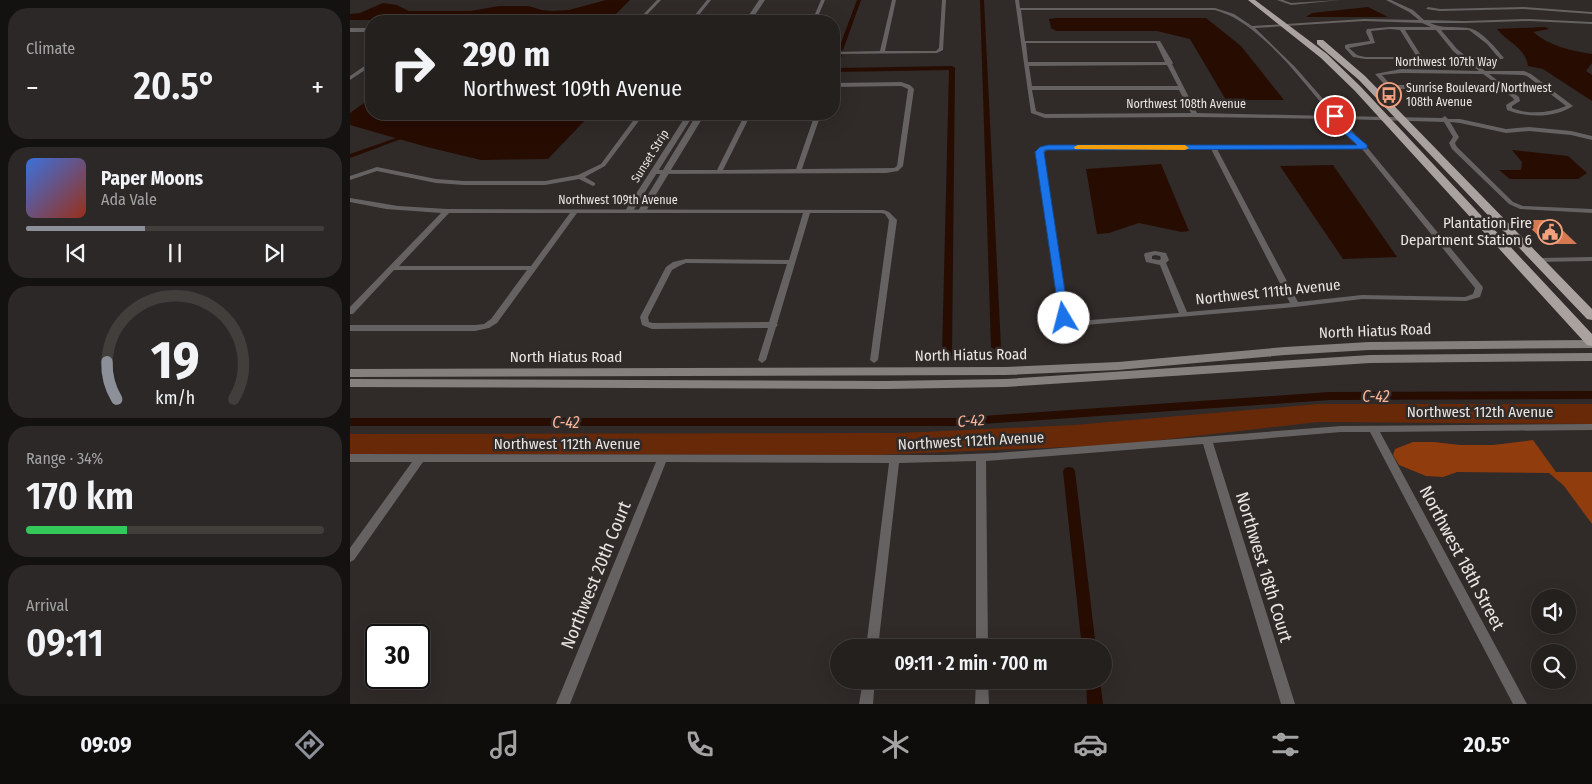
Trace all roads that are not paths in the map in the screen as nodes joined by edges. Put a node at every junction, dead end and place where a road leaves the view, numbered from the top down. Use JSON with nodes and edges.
{"nodes":[{"id":1,"x":659,"y":0,"type":"edge"},
{"id":2,"x":709,"y":0,"type":"edge"},
{"id":3,"x":762,"y":0,"type":"edge"},
{"id":4,"x":770,"y":0,"type":"edge"},
{"id":5,"x":823,"y":0,"type":"edge"},
{"id":6,"x":894,"y":0,"type":"edge"},
{"id":7,"x":944,"y":0,"type":"edge"},
{"id":8,"x":1017,"y":0,"type":"edge"},
{"id":9,"x":1070,"y":0,"type":"edge"},
{"id":10,"x":1123,"y":0,"type":"edge"},
{"id":11,"x":1251,"y":0,"type":"edge"},
{"id":12,"x":1263,"y":0,"type":"edge"},
{"id":13,"x":1338,"y":0,"type":"edge"},
{"id":14,"x":1388,"y":0,"type":"edge"},
{"id":15,"x":1282,"y":1,"type":"edge"},
{"id":16,"x":1328,"y":1,"type":"edge"},
{"id":17,"x":1517,"y":4,"type":"dead end"},
{"id":18,"x":1401,"y":7,"type":"junction"},
{"id":19,"x":1073,"y":8,"type":"junction"},
{"id":20,"x":1428,"y":8,"type":"dead end"},
{"id":21,"x":1524,"y":8,"type":"junction"},
{"id":22,"x":1019,"y":9,"type":"junction"},
{"id":23,"x":1127,"y":9,"type":"junction"},
{"id":24,"x":1592,"y":13,"type":"edge"},
{"id":25,"x":761,"y":14,"type":"dead end"},
{"id":26,"x":645,"y":15,"type":"edge"},
{"id":27,"x":697,"y":15,"type":"edge"},
{"id":28,"x":752,"y":15,"type":"edge"},
{"id":29,"x":817,"y":15,"type":"edge"},
{"id":30,"x":1357,"y":20,"type":"junction"},
{"id":31,"x":1340,"y":21,"type":"junction"},
{"id":32,"x":1423,"y":21,"type":"junction"},
{"id":33,"x":1432,"y":23,"type":"junction"},
{"id":34,"x":1592,"y":24,"type":"edge"},
{"id":35,"x":1364,"y":26,"type":"junction"},
{"id":36,"x":1294,"y":27,"type":"junction"},
{"id":37,"x":1346,"y":27,"type":"junction"},
{"id":38,"x":1252,"y":29,"type":"junction"},
{"id":39,"x":1402,"y":29,"type":"junction"},
{"id":40,"x":1438,"y":29,"type":"junction"},
{"id":41,"x":365,"y":30,"type":"edge"},
{"id":42,"x":352,"y":31,"type":"edge"},
{"id":43,"x":1310,"y":34,"type":"dead end"},
{"id":44,"x":1317,"y":39,"type":"dead end"},
{"id":45,"x":1024,"y":42,"type":"junction"},
{"id":46,"x":840,"y":53,"type":"edge"},
{"id":47,"x":882,"y":53,"type":"junction"},
{"id":48,"x":1420,"y":58,"type":"junction"},
{"id":49,"x":1464,"y":58,"type":"junction"},
{"id":50,"x":1170,"y":63,"type":"junction"},
{"id":51,"x":1027,"y":64,"type":"junction"},
{"id":52,"x":365,"y":68,"type":"edge"},
{"id":53,"x":1484,"y":71,"type":"junction"},
{"id":54,"x":350,"y":78,"type":"edge"},
{"id":55,"x":840,"y":85,"type":"edge"},
{"id":56,"x":1504,"y":87,"type":"junction"},
{"id":57,"x":1030,"y":88,"type":"junction"},
{"id":58,"x":1181,"y":88,"type":"junction"},
{"id":59,"x":1515,"y":112,"type":"joint"},
{"id":60,"x":1196,"y":115,"type":"junction"},
{"id":61,"x":1335,"y":116,"type":"junction"},
{"id":62,"x":1392,"y":116,"type":"junction"},
{"id":63,"x":1445,"y":118,"type":"junction"},
{"id":64,"x":637,"y":120,"type":"edge"},
{"id":65,"x":686,"y":120,"type":"edge"},
{"id":66,"x":697,"y":120,"type":"edge"},
{"id":67,"x":745,"y":120,"type":"edge"},
{"id":68,"x":816,"y":120,"type":"edge"},
{"id":69,"x":1525,"y":130,"type":"joint"},
{"id":70,"x":1592,"y":138,"type":"edge"},
{"id":71,"x":1364,"y":147,"type":"junction"},
{"id":72,"x":1214,"y":148,"type":"junction"},
{"id":73,"x":1042,"y":149,"type":"joint"},
{"id":74,"x":654,"y":172,"type":"junction"},
{"id":75,"x":666,"y":172,"type":"junction"},
{"id":76,"x":719,"y":172,"type":"junction"},
{"id":77,"x":798,"y":172,"type":"junction"},
{"id":78,"x":350,"y":178,"type":"edge"},
{"id":79,"x":580,"y":178,"type":"junction"},
{"id":80,"x":593,"y":184,"type":"dead end"},
{"id":81,"x":350,"y":200,"type":"edge"},
{"id":82,"x":1511,"y":203,"type":"joint"},
{"id":83,"x":447,"y":211,"type":"junction"},
{"id":84,"x":629,"y":211,"type":"junction"},
{"id":85,"x":642,"y":211,"type":"junction"},
{"id":86,"x":1592,"y":211,"type":"edge"},
{"id":87,"x":575,"y":212,"type":"junction"},
{"id":88,"x":807,"y":212,"type":"junction"},
{"id":89,"x":1592,"y":259,"type":"edge"},
{"id":90,"x":1538,"y":260,"type":"junction"},
{"id":91,"x":792,"y":262,"type":"junction"},
{"id":92,"x":1162,"y":262,"type":"dead end"},
{"id":93,"x":392,"y":268,"type":"junction"},
{"id":94,"x":532,"y":268,"type":"junction"},
{"id":95,"x":1295,"y":305,"type":"junction"},
{"id":96,"x":350,"y":312,"type":"edge"},
{"id":97,"x":1184,"y":314,"type":"junction"},
{"id":98,"x":1592,"y":316,"type":"edge"},
{"id":99,"x":774,"y":325,"type":"junction"},
{"id":100,"x":350,"y":328,"type":"edge"},
{"id":101,"x":1592,"y":343,"type":"edge"},
{"id":102,"x":1592,"y":357,"type":"edge"},
{"id":103,"x":762,"y":360,"type":"dead end"},
{"id":104,"x":874,"y":360,"type":"dead end"},
{"id":105,"x":350,"y":373,"type":"edge"},
{"id":106,"x":556,"y":379,"type":"junction"},
{"id":107,"x":350,"y":383,"type":"edge"},
{"id":108,"x":1592,"y":427,"type":"edge"},
{"id":109,"x":1373,"y":428,"type":"junction"},
{"id":110,"x":1207,"y":440,"type":"junction"},
{"id":111,"x":350,"y":458,"type":"edge"},
{"id":112,"x":420,"y":458,"type":"junction"},
{"id":113,"x":981,"y":458,"type":"junction"},
{"id":114,"x":662,"y":460,"type":"junction"},
{"id":115,"x":894,"y":460,"type":"junction"},
{"id":116,"x":350,"y":557,"type":"edge"},
{"id":117,"x":873,"y":639,"type":"edge"},
{"id":118,"x":982,"y":639,"type":"edge"},
{"id":119,"x":868,"y":689,"type":"edge"},
{"id":120,"x":982,"y":689,"type":"edge"},
{"id":121,"x":563,"y":704,"type":"edge"},
{"id":122,"x":866,"y":704,"type":"edge"},
{"id":123,"x":982,"y":704,"type":"edge"},
{"id":124,"x":1288,"y":704,"type":"edge"},
{"id":125,"x":1520,"y":704,"type":"edge"}],
"edges":[{"from":1,"to":26,"type":"street"},
{"from":2,"to":27,"type":"street"},
{"from":3,"to":28,"type":"street"},
{"from":4,"to":25,"type":"street"},
{"from":5,"to":29,"type":"street"},
{"from":6,"to":47,"type":"street"},
{"from":7,"to":47,"type":"street"},
{"from":8,"to":22,"type":"street"},
{"from":9,"to":19,"type":"street"},
{"from":10,"to":23,"type":"street"},
{"from":11,"to":36,"type":"highway"},
{"from":12,"to":36,"type":"highway"},
{"from":13,"to":16,"type":"street"},
{"from":14,"to":18,"type":"street"},
{"from":15,"to":16,"type":"street"},
{"from":17,"to":21,"type":"street"},
{"from":18,"to":32,"type":"street"},
{"from":18,"to":33,"type":"street"},
{"from":19,"to":22,"type":"street"},
{"from":19,"to":23,"type":"street"},
{"from":20,"to":21,"type":"street"},
{"from":21,"to":24,"type":"street"},
{"from":22,"to":45,"type":"street"},
{"from":23,"to":38,"type":"street"},
{"from":30,"to":31,"type":"street"},
{"from":30,"to":32,"type":"street"},
{"from":30,"to":35,"type":"street"},
{"from":31,"to":36,"type":"street"},
{"from":31,"to":37,"type":"street"},
{"from":32,"to":33,"type":"street"},
{"from":33,"to":34,"type":"street"},
{"from":33,"to":35,"type":"street"},
{"from":33,"to":40,"type":"street"},
{"from":35,"to":37,"type":"street"},
{"from":36,"to":37,"type":"street"},
{"from":36,"to":38,"type":"street"},
{"from":36,"to":43,"type":"highway"},
{"from":36,"to":62,"type":"highway"},
{"from":38,"to":61,"type":"street"},
{"from":39,"to":40,"type":"street"},
{"from":39,"to":48,"type":"street"},
{"from":39,"to":48,"type":"street"},
{"from":40,"to":49,"type":"street"},
{"from":40,"to":49,"type":"street"},
{"from":41,"to":42,"type":"street"},
{"from":44,"to":62,"type":"highway"},
{"from":45,"to":50,"type":"street"},
{"from":45,"to":51,"type":"street"},
{"from":46,"to":47,"type":"street"},
{"from":48,"to":49,"type":"street"},
{"from":49,"to":53,"type":"street"},
{"from":50,"to":51,"type":"street"},
{"from":50,"to":58,"type":"street"},
{"from":51,"to":57,"type":"street"},
{"from":52,"to":54,"type":"street"},
{"from":53,"to":56,"type":"street"},
{"from":53,"to":56,"type":"street","name":"Northwest 107th Way"},
{"from":53,"to":59,"type":"street","name":"Northwest 107th Way"},
{"from":55,"to":77,"type":"street"},
{"from":56,"to":59,"type":"street"},
{"from":57,"to":58,"type":"street"},
{"from":57,"to":60,"type":"street","name":"Northwest 108th Avenue"},
{"from":58,"to":60,"type":"street"},
{"from":60,"to":61,"type":"street","name":"Northwest 108th Avenue"},
{"from":61,"to":62,"type":"street","name":"Northwest 108th Avenue"},
{"from":61,"to":71,"type":"street"},
{"from":62,"to":63,"type":"street","name":"Northwest 108th Avenue"},
{"from":62,"to":90,"type":"highway"},
{"from":62,"to":101,"type":"highway"},
{"from":63,"to":69,"type":"street","name":"Northwest 108th Avenue"},
{"from":63,"to":82,"type":"street"},
{"from":64,"to":79,"type":"street"},
{"from":65,"to":74,"type":"street","name":"Sunset Strip"},
{"from":66,"to":75,"type":"street","name":"Sunset Strip"},
{"from":67,"to":76,"type":"street"},
{"from":68,"to":77,"type":"street"},
{"from":69,"to":70,"type":"street","name":"Northwest 108th Avenue"},
{"from":71,"to":72,"type":"street"},
{"from":71,"to":95,"type":"street","name":"Northwest 111th Avenue"},
{"from":72,"to":73,"type":"street"},
{"from":72,"to":95,"type":"street"},
{"from":73,"to":97,"type":"street","name":"Northwest 111th Avenue"},
{"from":74,"to":75,"type":"street"},
{"from":74,"to":84,"type":"street","name":"Sunset Strip"},
{"from":75,"to":76,"type":"street"},
{"from":75,"to":85,"type":"street","name":"Sunset Strip"},
{"from":76,"to":77,"type":"street"},
{"from":78,"to":79,"type":"street"},
{"from":79,"to":80,"type":"street"},
{"from":81,"to":83,"type":"street","name":"Northwest 109th Avenue"},
{"from":82,"to":86,"type":"street"},
{"from":83,"to":87,"type":"street","name":"Northwest 109th Avenue"},
{"from":83,"to":93,"type":"street"},
{"from":84,"to":85,"type":"street","name":"Northwest 109th Avenue"},
{"from":84,"to":87,"type":"street","name":"Northwest 109th Avenue"},
{"from":85,"to":88,"type":"street","name":"Northwest 109th Avenue"},
{"from":87,"to":94,"type":"street"},
{"from":88,"to":91,"type":"street"},
{"from":88,"to":104,"type":"street","name":"Northwest 109th Avenue"},
{"from":89,"to":90,"type":"street"},
{"from":90,"to":98,"type":"highway"},
{"from":91,"to":99,"type":"street"},
{"from":91,"to":99,"type":"street"},
{"from":92,"to":97,"type":"street"},
{"from":93,"to":94,"type":"street"},
{"from":93,"to":96,"type":"street"},
{"from":94,"to":100,"type":"street"},
{"from":95,"to":97,"type":"street","name":"Northwest 111th Avenue"},
{"from":99,"to":103,"type":"street"},
{"from":101,"to":106,"type":"main road","name":"North Hiatus Road"},
{"from":102,"to":106,"type":"main road","name":"North Hiatus Road"},
{"from":105,"to":106,"type":"main road","name":"North Hiatus Road"},
{"from":106,"to":107,"type":"main road","name":"North Hiatus Road"},
{"from":108,"to":109,"type":"street","name":"Northwest 112th Avenue"},
{"from":109,"to":110,"type":"street","name":"Northwest 112th Avenue"},
{"from":109,"to":125,"type":"street","name":"Northwest 18th Street"},
{"from":110,"to":113,"type":"street","name":"Northwest 112th Avenue"},
{"from":110,"to":124,"type":"street","name":"Northwest 18th Court"},
{"from":111,"to":112,"type":"street","name":"Northwest 112th Avenue"},
{"from":112,"to":114,"type":"street","name":"Northwest 112th Avenue"},
{"from":112,"to":116,"type":"street"},
{"from":113,"to":115,"type":"street","name":"Northwest 112th Avenue"},
{"from":113,"to":118,"type":"street"},
{"from":114,"to":115,"type":"street","name":"Northwest 112th Avenue"},
{"from":114,"to":121,"type":"street","name":"Northwest 20th Court"},
{"from":115,"to":117,"type":"street"},
{"from":119,"to":122,"type":"street"},
{"from":120,"to":123,"type":"street"}]}
